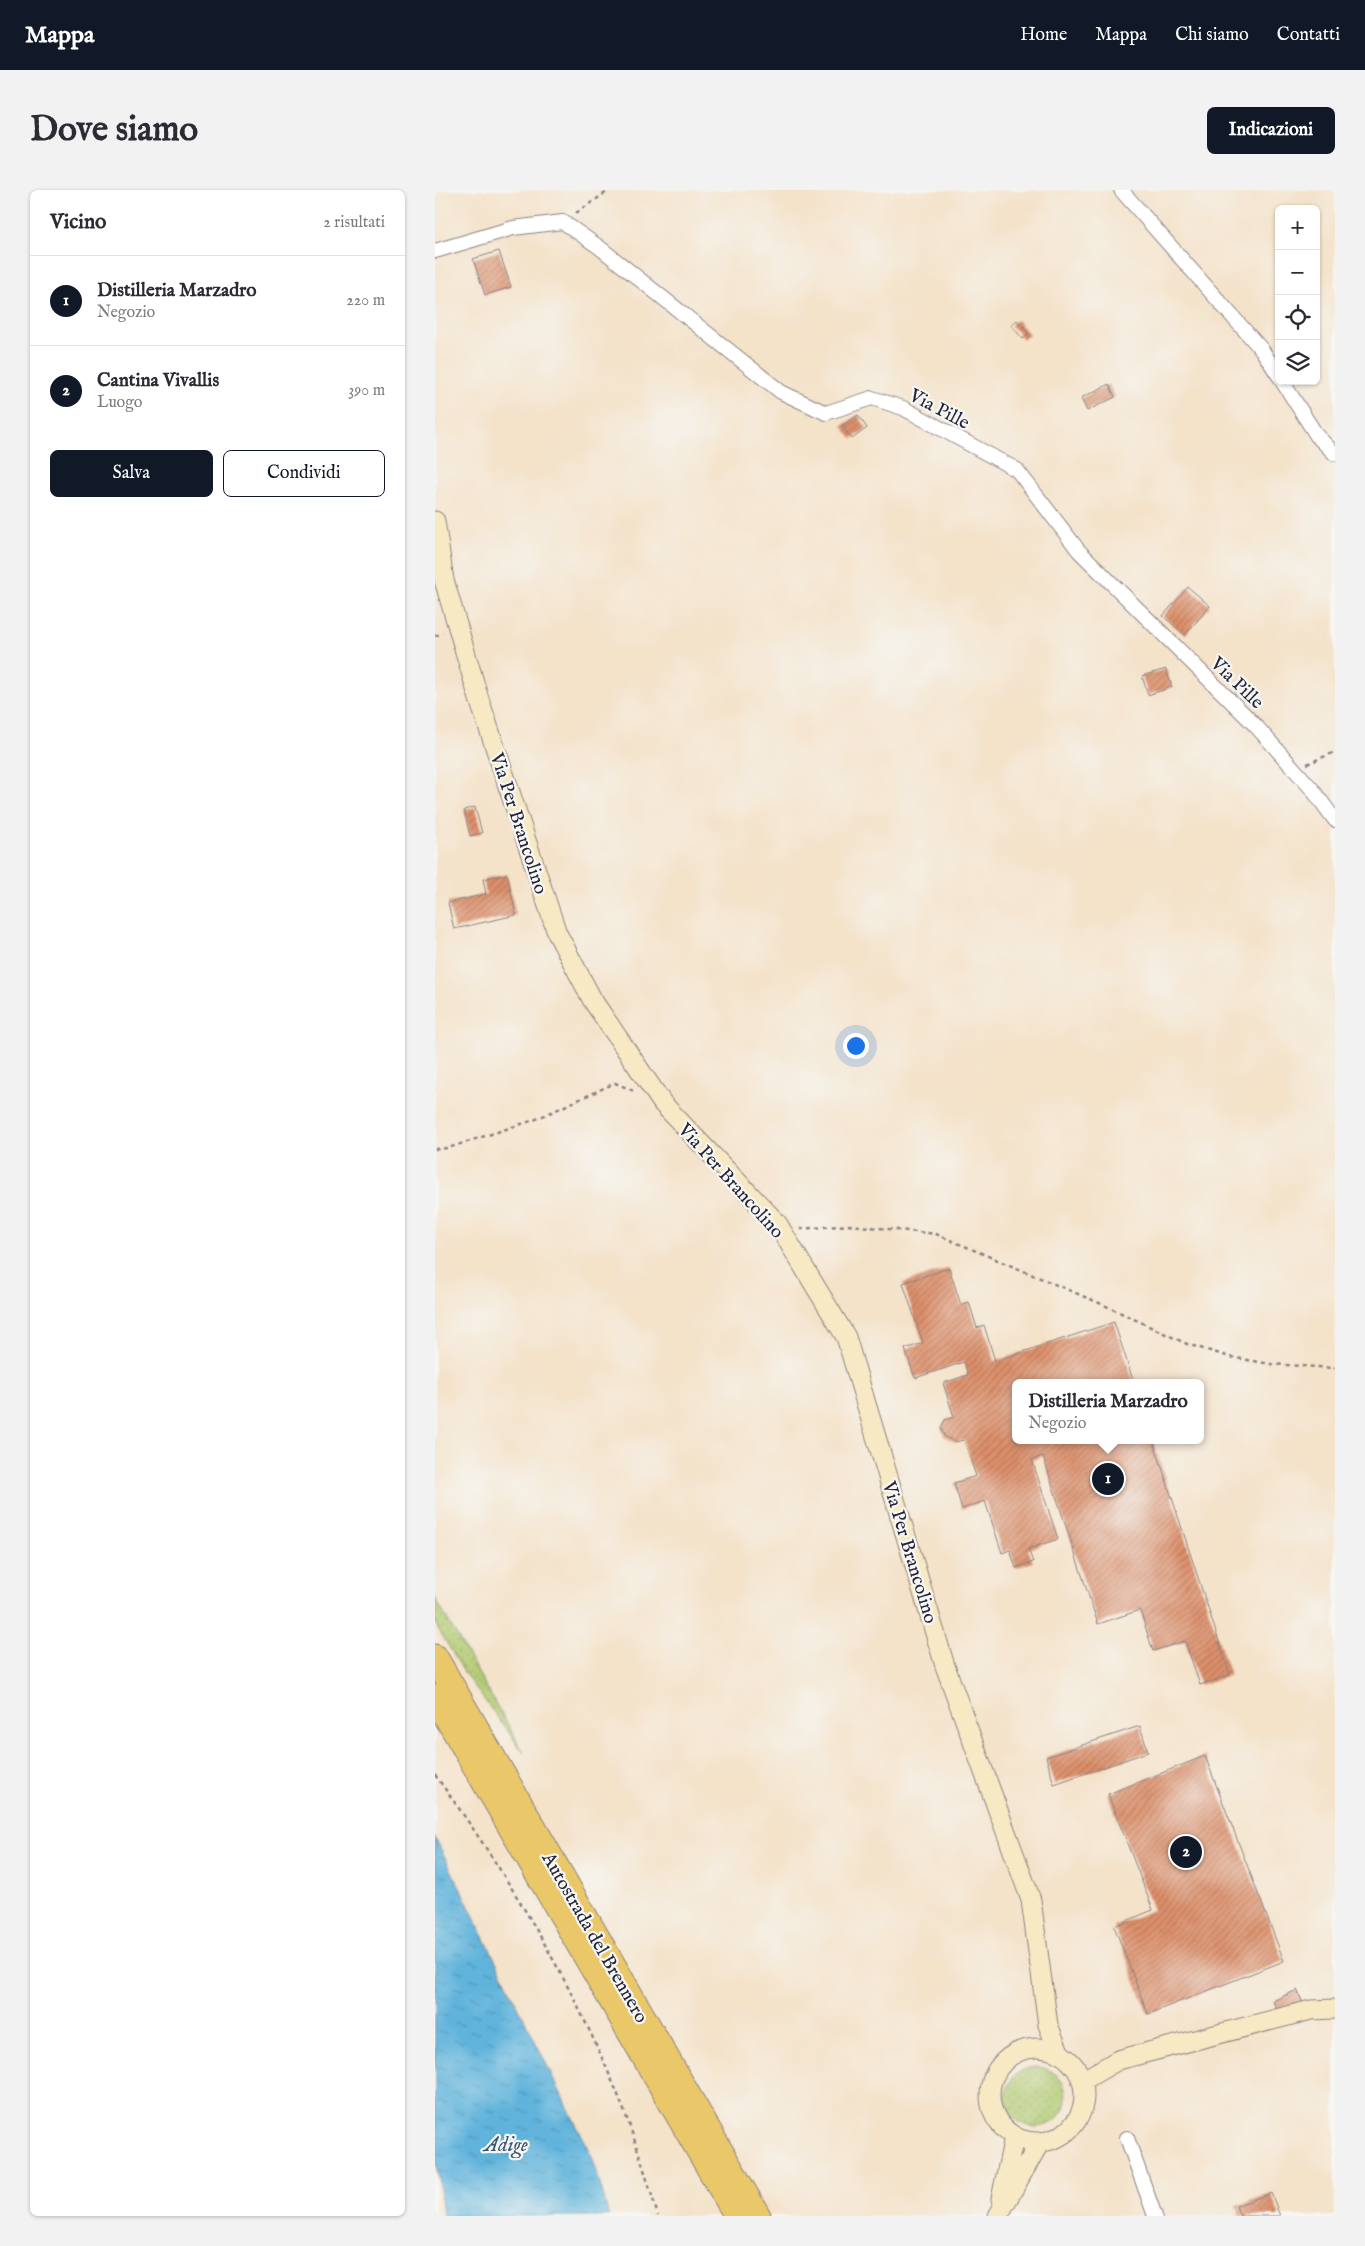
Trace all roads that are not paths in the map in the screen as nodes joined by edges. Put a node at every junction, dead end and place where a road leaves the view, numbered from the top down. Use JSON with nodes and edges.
{"nodes":[{"id":1,"x":1121,"y":190,"type":"edge"},
{"id":2,"x":435,"y":250,"type":"edge"},
{"id":3,"x":1275,"y":370,"type":"edge"},
{"id":4,"x":1285,"y":385,"type":"edge"},
{"id":5,"x":1335,"y":454,"type":"edge"},
{"id":6,"x":435,"y":521,"type":"edge"},
{"id":7,"x":1335,"y":820,"type":"edge"},
{"id":8,"x":435,"y":1657,"type":"edge"},
{"id":9,"x":435,"y":1697,"type":"edge"},
{"id":10,"x":1036,"y":1936,"type":"junction"},
{"id":11,"x":1335,"y":2009,"type":"edge"},
{"id":12,"x":1034,"y":2048,"type":"junction"},
{"id":13,"x":1060,"y":2054,"type":"junction"},
{"id":14,"x":1082,"y":2081,"type":"junction"},
{"id":15,"x":1014,"y":2136,"type":"junction"},
{"id":16,"x":1127,"y":2138,"type":"dead end"},
{"id":17,"x":1040,"y":2142,"type":"junction"},
{"id":18,"x":737,"y":2216,"type":"edge"},
{"id":19,"x":758,"y":2216,"type":"edge"},
{"id":20,"x":998,"y":2216,"type":"edge"},
{"id":21,"x":1155,"y":2216,"type":"edge"}],
"edges":[{"from":1,"to":3,"type":"street"},
{"from":2,"to":7,"type":"street","name":"Via Pille"},
{"from":4,"to":5,"type":"street"},
{"from":6,"to":10,"type":"main road","name":"Via Per Brancolino"},
{"from":8,"to":19,"type":"highway","name":"Autostrada del Brennero"},
{"from":9,"to":18,"type":"highway","name":"Autostrada del Brennero"},
{"from":10,"to":12,"type":"main road"},
{"from":10,"to":13,"type":"main road"},
{"from":11,"to":14,"type":"main road"},
{"from":12,"to":13,"type":"main road"},
{"from":12,"to":15,"type":"main road"},
{"from":13,"to":14,"type":"main road"},
{"from":14,"to":17,"type":"main road"},
{"from":15,"to":17,"type":"main road"},
{"from":15,"to":20,"type":"main road"},
{"from":16,"to":21,"type":"street"},
{"from":17,"to":20,"type":"main road"}]}
